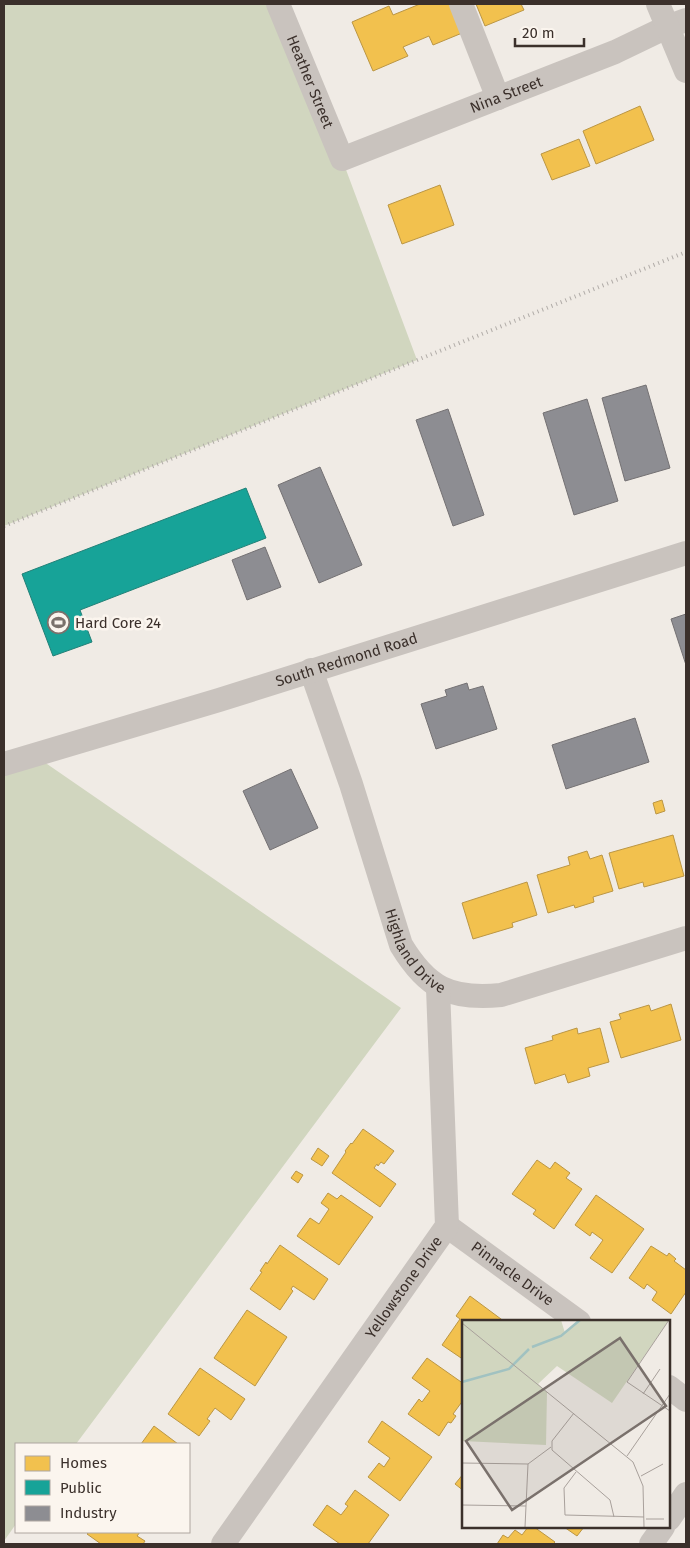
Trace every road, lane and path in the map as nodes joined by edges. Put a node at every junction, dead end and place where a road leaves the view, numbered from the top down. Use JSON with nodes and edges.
{"nodes":[{"id":1,"x":278,"y":4,"type":"edge"},
{"id":2,"x":461,"y":4,"type":"edge"},
{"id":3,"x":658,"y":4,"type":"edge"},
{"id":4,"x":677,"y":24,"type":"edge"},
{"id":5,"x":686,"y":71,"type":"edge"},
{"id":6,"x":498,"y":98,"type":"junction"},
{"id":7,"x":342,"y":159,"type":"joint"},
{"id":8,"x":686,"y":553,"type":"edge"},
{"id":9,"x":311,"y":670,"type":"junction"},
{"id":10,"x":4,"y":764,"type":"edge"},
{"id":11,"x":686,"y":938,"type":"edge"},
{"id":12,"x":438,"y":988,"type":"junction"},
{"id":13,"x":447,"y":1226,"type":"junction"},
{"id":14,"x":576,"y":1320,"type":"edge"},
{"id":15,"x":670,"y":1388,"type":"edge"},
{"id":16,"x":686,"y":1400,"type":"edge"},
{"id":17,"x":686,"y":1494,"type":"edge"},
{"id":18,"x":670,"y":1518,"type":"edge"},
{"id":19,"x":662,"y":1528,"type":"edge"},
{"id":20,"x":223,"y":1544,"type":"edge"},
{"id":21,"x":651,"y":1544,"type":"edge"}],
"edges":[{"from":1,"to":7,"type":"street","name":"Heather Street"},
{"from":2,"to":6,"type":"street"},
{"from":3,"to":4,"type":"street"},
{"from":4,"to":5,"type":"street"},
{"from":4,"to":6,"type":"street","name":"Nina Street"},
{"from":6,"to":7,"type":"street","name":"Nina Street"},
{"from":8,"to":9,"type":"street","name":"South Redmond Road"},
{"from":9,"to":10,"type":"street","name":"South Redmond Road"},
{"from":9,"to":12,"type":"street","name":"Highland Drive"},
{"from":11,"to":12,"type":"street","name":"Highland Drive"},
{"from":12,"to":13,"type":"street","name":"Yellowstone Drive"},
{"from":13,"to":14,"type":"street","name":"Pinnacle Drive"},
{"from":13,"to":20,"type":"street","name":"Yellowstone Drive"},
{"from":15,"to":16,"type":"street"},
{"from":17,"to":18,"type":"street"},
{"from":19,"to":21,"type":"street"}]}
